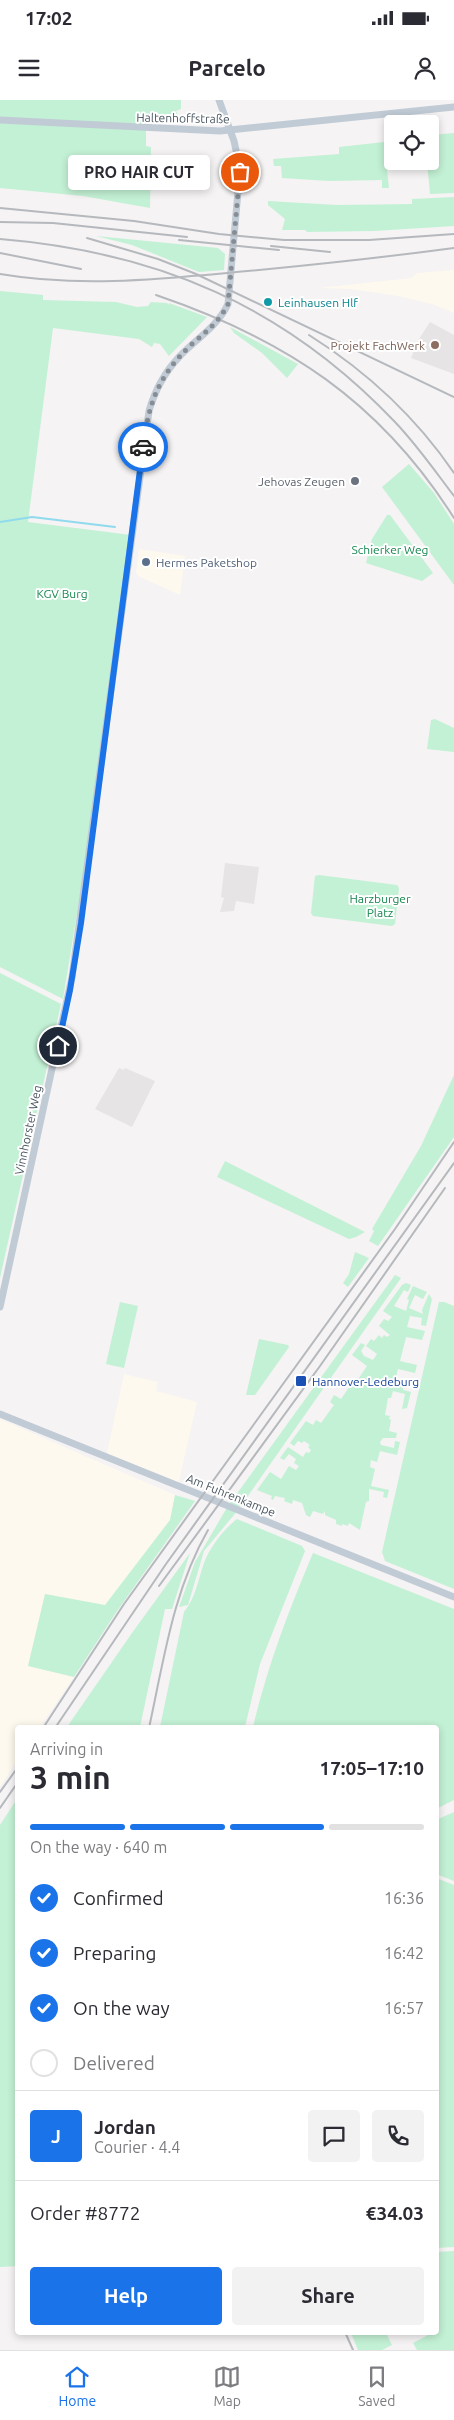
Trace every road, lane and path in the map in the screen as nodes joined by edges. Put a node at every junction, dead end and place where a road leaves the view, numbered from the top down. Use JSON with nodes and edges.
{"nodes":[{"id":1,"x":218,"y":100,"type":"edge"},
{"id":2,"x":454,"y":107,"type":"edge"},
{"id":3,"x":0,"y":120,"type":"edge"},
{"id":4,"x":230,"y":131,"type":"junction"},
{"id":5,"x":0,"y":1307,"type":"edge"},
{"id":6,"x":0,"y":1414,"type":"edge"},
{"id":7,"x":454,"y":1597,"type":"edge"}],
"edges":[{"from":1,"to":4,"type":"street","name":"Vinnhorster Weg"},
{"from":2,"to":4,"type":"street","name":"Haltenhoffstraße"},
{"from":3,"to":4,"type":"street","name":"Haltenhoffstraße"},
{"from":4,"to":5,"type":"street","name":"Vinnhorster Weg"},
{"from":6,"to":7,"type":"street","name":"Am Fuhrenkampe"}]}
